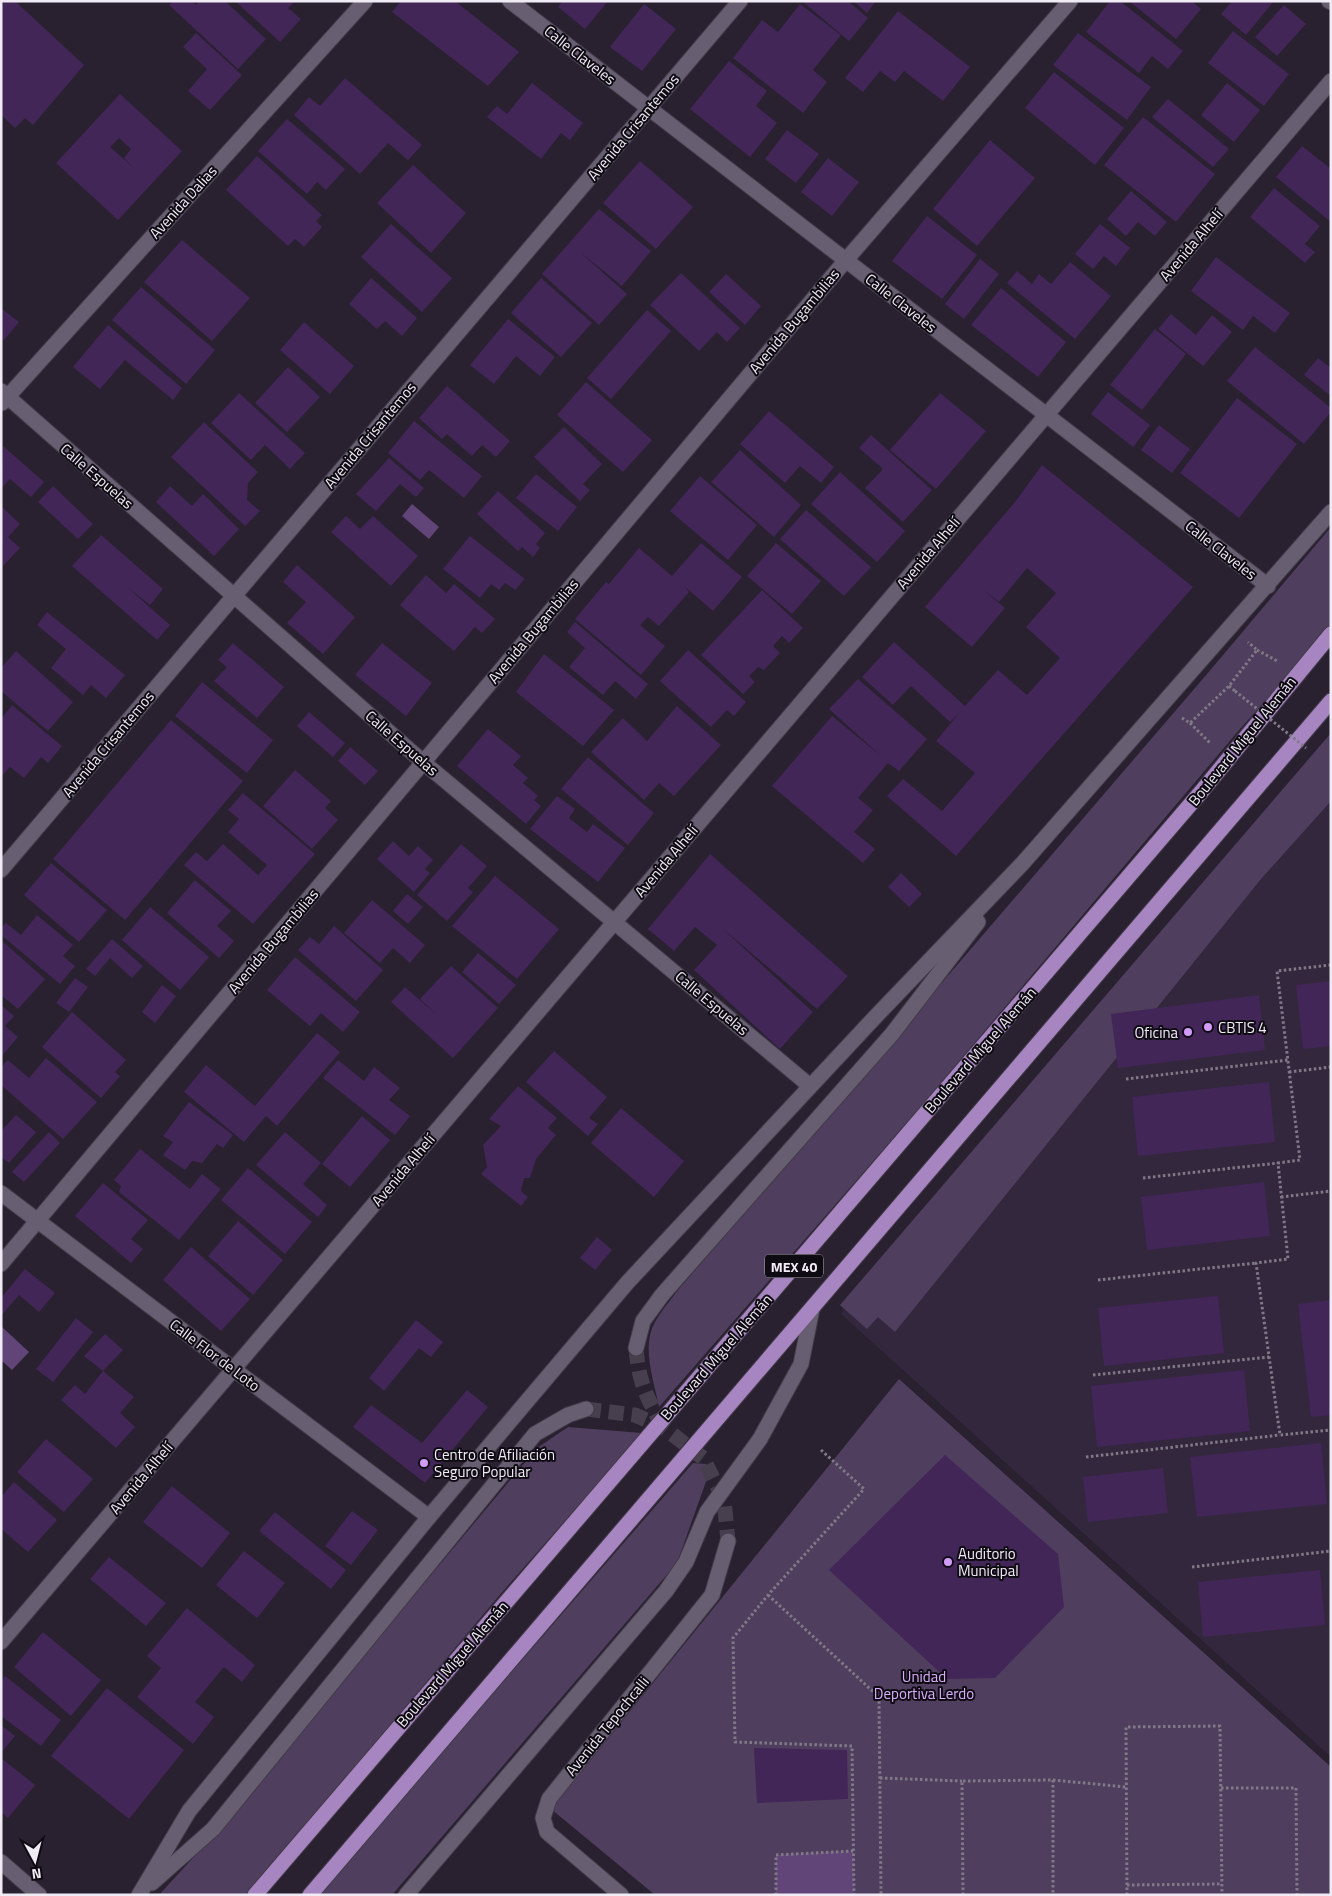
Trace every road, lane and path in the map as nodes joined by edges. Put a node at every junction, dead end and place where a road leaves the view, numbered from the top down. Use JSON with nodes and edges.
{"nodes":[{"id":1,"x":364,"y":1,"type":"edge"},
{"id":2,"x":510,"y":1,"type":"edge"},
{"id":3,"x":740,"y":1,"type":"edge"},
{"id":4,"x":1070,"y":1,"type":"edge"},
{"id":5,"x":1331,"y":82,"type":"edge"},
{"id":6,"x":649,"y":108,"type":"junction"},
{"id":7,"x":846,"y":260,"type":"junction"},
{"id":8,"x":3,"y":397,"type":"edge"},
{"id":9,"x":1046,"y":415,"type":"junction"},
{"id":10,"x":1331,"y":512,"type":"edge"},
{"id":11,"x":1268,"y":586,"type":"junction"},
{"id":12,"x":233,"y":596,"type":"junction"},
{"id":13,"x":1230,"y":628,"type":"junction"},
{"id":14,"x":1331,"y":634,"type":"edge"},
{"id":15,"x":1229,"y":686,"type":"junction"},
{"id":16,"x":1331,"y":701,"type":"edge"},
{"id":17,"x":1163,"y":704,"type":"junction"},
{"id":18,"x":1190,"y":723,"type":"junction"},
{"id":19,"x":1306,"y":748,"type":"dead end"},
{"id":20,"x":1227,"y":758,"type":"junction"},
{"id":21,"x":423,"y":762,"type":"junction"},
{"id":22,"x":1022,"y":864,"type":"junction"},
{"id":23,"x":1,"y":870,"type":"edge"},
{"id":24,"x":614,"y":922,"type":"junction"},
{"id":25,"x":1331,"y":965,"type":"edge"},
{"id":26,"x":1288,"y":1060,"type":"junction"},
{"id":27,"x":1331,"y":1068,"type":"edge"},
{"id":28,"x":1289,"y":1072,"type":"junction"},
{"id":29,"x":1126,"y":1079,"type":"dead end"},
{"id":30,"x":810,"y":1086,"type":"junction"},
{"id":31,"x":1278,"y":1163,"type":"junction"},
{"id":32,"x":1143,"y":1178,"type":"dead end"},
{"id":33,"x":1331,"y":1191,"type":"edge"},
{"id":34,"x":1,"y":1193,"type":"edge"},
{"id":35,"x":1281,"y":1197,"type":"junction"},
{"id":36,"x":38,"y":1221,"type":"junction"},
{"id":37,"x":1256,"y":1263,"type":"junction"},
{"id":38,"x":1,"y":1264,"type":"edge"},
{"id":39,"x":1098,"y":1280,"type":"dead end"},
{"id":40,"x":812,"y":1309,"type":"junction"},
{"id":41,"x":636,"y":1348,"type":"tunnel mouth"},
{"id":42,"x":1269,"y":1357,"type":"junction"},
{"id":43,"x":234,"y":1369,"type":"junction"},
{"id":44,"x":1093,"y":1374,"type":"dead end"},
{"id":45,"x":586,"y":1409,"type":"tunnel mouth"},
{"id":46,"x":1331,"y":1430,"type":"edge"},
{"id":47,"x":1280,"y":1436,"type":"junction"},
{"id":48,"x":821,"y":1450,"type":"dead end"},
{"id":49,"x":1086,"y":1457,"type":"dead end"},
{"id":50,"x":429,"y":1517,"type":"junction"},
{"id":51,"x":728,"y":1541,"type":"tunnel mouth"},
{"id":52,"x":1331,"y":1551,"type":"edge"},
{"id":53,"x":1192,"y":1567,"type":"dead end"},
{"id":54,"x":768,"y":1596,"type":"junction"},
{"id":55,"x":1,"y":1642,"type":"edge"},
{"id":56,"x":880,"y":1778,"type":"junction"},
{"id":57,"x":1053,"y":1780,"type":"junction"},
{"id":58,"x":962,"y":1781,"type":"junction"},
{"id":59,"x":1126,"y":1787,"type":"junction"},
{"id":60,"x":1221,"y":1788,"type":"junction"},
{"id":61,"x":853,"y":1850,"type":"junction"},
{"id":62,"x":1,"y":1862,"type":"edge"},
{"id":63,"x":1222,"y":1884,"type":"junction"},
{"id":64,"x":1127,"y":1886,"type":"junction"},
{"id":65,"x":139,"y":1894,"type":"edge"},
{"id":66,"x":40,"y":1895,"type":"edge"},
{"id":67,"x":255,"y":1895,"type":"edge"},
{"id":68,"x":310,"y":1895,"type":"edge"},
{"id":69,"x":406,"y":1895,"type":"edge"},
{"id":70,"x":621,"y":1895,"type":"edge"},
{"id":71,"x":776,"y":1895,"type":"edge"},
{"id":72,"x":854,"y":1895,"type":"edge"},
{"id":73,"x":881,"y":1895,"type":"edge"},
{"id":74,"x":963,"y":1895,"type":"edge"},
{"id":75,"x":1053,"y":1895,"type":"edge"},
{"id":76,"x":1127,"y":1895,"type":"edge"},
{"id":77,"x":1222,"y":1895,"type":"edge"},
{"id":78,"x":1297,"y":1895,"type":"edge"}],
"edges":[{"from":1,"to":8,"type":"street","name":"Avenida Dalias"},
{"from":2,"to":6,"type":"street","name":"Calle Claveles"},
{"from":3,"to":6,"type":"street","name":"Avenida Crisantemos"},
{"from":4,"to":7,"type":"street","name":"Avenida Bugambilias"},
{"from":5,"to":9,"type":"street","name":"Avenida Alhelí"},
{"from":6,"to":7,"type":"street","name":"Calle Claveles"},
{"from":6,"to":12,"type":"street","name":"Avenida Crisantemos"},
{"from":7,"to":9,"type":"street","name":"Calle Claveles"},
{"from":7,"to":21,"type":"street","name":"Avenida Bugambilias"},
{"from":8,"to":12,"type":"street","name":"Calle Espuelas"},
{"from":9,"to":11,"type":"street","name":"Calle Claveles"},
{"from":9,"to":24,"type":"street","name":"Avenida Alhelí"},
{"from":10,"to":11,"type":"street"},
{"from":11,"to":13,"type":"street"},
{"from":12,"to":21,"type":"street","name":"Calle Espuelas"},
{"from":12,"to":23,"type":"street","name":"Avenida Crisantemos"},
{"from":13,"to":15,"type":"path"},
{"from":13,"to":17,"type":"street"},
{"from":14,"to":20,"type":"main road","name":"Boulevard Miguel Alemán","number":"MEX 40"},
{"from":15,"to":18,"type":"path"},
{"from":15,"to":19,"type":"path","bridge":true},
{"from":16,"to":40,"type":"main road","number":"MEX 40"},
{"from":17,"to":18,"type":"path"},
{"from":17,"to":22,"type":"street"},
{"from":18,"to":20,"type":"path"},
{"from":20,"to":67,"type":"main road","name":"Boulevard Miguel Alemán","number":"MEX 40"},
{"from":21,"to":24,"type":"street","name":"Calle Espuelas"},
{"from":21,"to":36,"type":"street","name":"Avenida Bugambilias"},
{"from":22,"to":30,"type":"street"},
{"from":22,"to":41,"type":"street"},
{"from":24,"to":30,"type":"street","name":"Calle Espuelas"},
{"from":24,"to":43,"type":"street","name":"Avenida Alhelí"},
{"from":25,"to":26,"type":"path"},
{"from":26,"to":28,"type":"path"},
{"from":26,"to":29,"type":"path"},
{"from":27,"to":28,"type":"path"},
{"from":28,"to":31,"type":"path"},
{"from":30,"to":50,"type":"street"},
{"from":31,"to":32,"type":"path"},
{"from":31,"to":35,"type":"path"},
{"from":33,"to":35,"type":"path"},
{"from":34,"to":36,"type":"street","name":"Calle Flor de Loto"},
{"from":35,"to":37,"type":"path"},
{"from":36,"to":38,"type":"street","name":"Avenida Bugambilias"},
{"from":36,"to":43,"type":"street","name":"Calle Flor de Loto"},
{"from":37,"to":39,"type":"path"},
{"from":37,"to":42,"type":"path"},
{"from":40,"to":68,"type":"main road","number":"MEX 40"},
{"from":40,"to":69,"type":"street"},
{"from":42,"to":44,"type":"path"},
{"from":42,"to":47,"type":"path"},
{"from":43,"to":50,"type":"street","name":"Calle Flor de Loto"},
{"from":43,"to":55,"type":"street","name":"Avenida Alhelí"},
{"from":45,"to":65,"type":"street"},
{"from":46,"to":47,"type":"path"},
{"from":47,"to":49,"type":"path"},
{"from":48,"to":54,"type":"path"},
{"from":50,"to":65,"type":"street"},
{"from":51,"to":70,"type":"street","name":"Avenida Tepochcalli"},
{"from":52,"to":53,"type":"path"},
{"from":54,"to":56,"type":"path"},
{"from":54,"to":61,"type":"path"},
{"from":56,"to":58,"type":"path"},
{"from":56,"to":73,"type":"path"},
{"from":57,"to":58,"type":"path"},
{"from":57,"to":59,"type":"path"},
{"from":57,"to":75,"type":"path"},
{"from":58,"to":74,"type":"path"},
{"from":59,"to":60,"type":"path"},
{"from":59,"to":64,"type":"path"},
{"from":60,"to":63,"type":"path"},
{"from":60,"to":78,"type":"path"},
{"from":61,"to":71,"type":"path"},
{"from":61,"to":72,"type":"path"},
{"from":62,"to":66,"type":"street"},
{"from":63,"to":64,"type":"path"},
{"from":63,"to":77,"type":"path"},
{"from":64,"to":76,"type":"path"}]}
